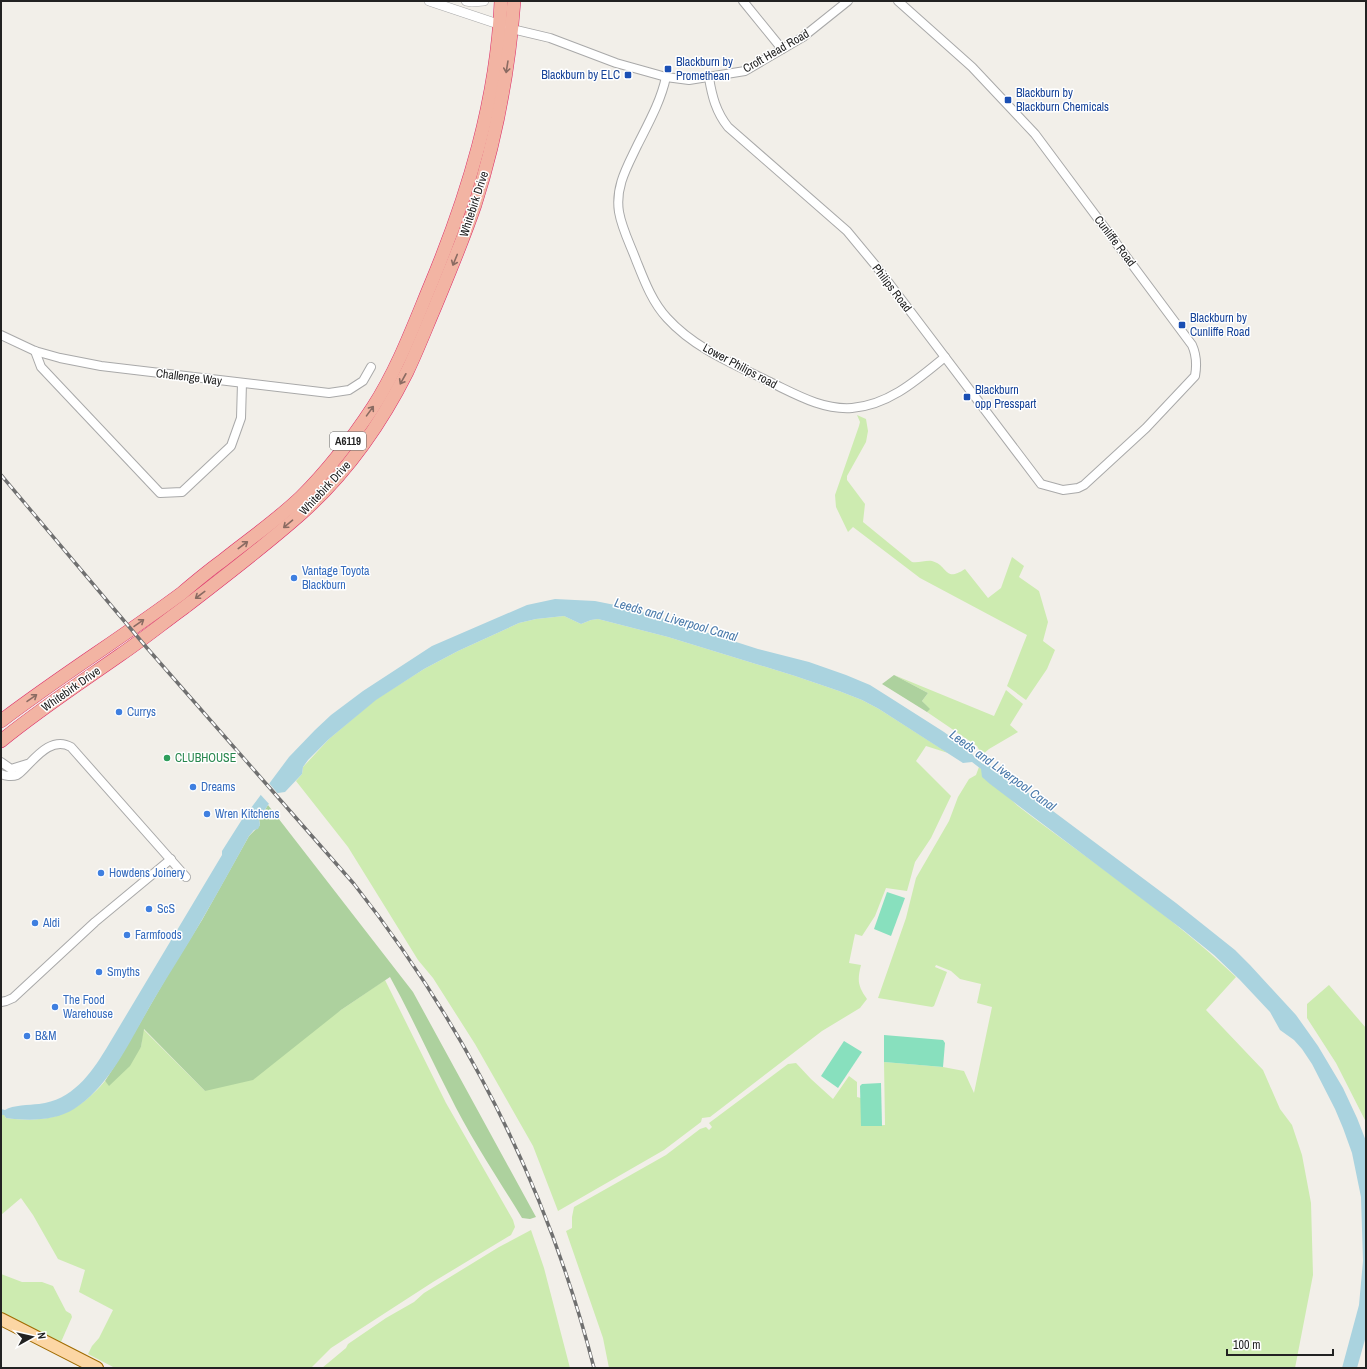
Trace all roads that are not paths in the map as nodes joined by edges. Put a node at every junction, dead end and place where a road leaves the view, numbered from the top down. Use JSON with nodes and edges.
{"nodes":[{"id":1,"x":429,"y":1,"type":"edge"},
{"id":2,"x":466,"y":1,"type":"edge"},
{"id":3,"x":484,"y":1,"type":"edge"},
{"id":4,"x":501,"y":1,"type":"edge"},
{"id":5,"x":514,"y":1,"type":"edge"},
{"id":6,"x":743,"y":1,"type":"edge"},
{"id":7,"x":848,"y":1,"type":"edge"},
{"id":8,"x":898,"y":1,"type":"edge"},
{"id":9,"x":506,"y":27,"type":"junction"},
{"id":10,"x":782,"y":49,"type":"junction"},
{"id":11,"x":666,"y":77,"type":"junction"},
{"id":12,"x":709,"y":78,"type":"junction"},
{"id":13,"x":1,"y":335,"type":"edge"},
{"id":14,"x":35,"y":351,"type":"junction"},
{"id":15,"x":945,"y":357,"type":"junction"},
{"id":16,"x":371,"y":366,"type":"dead end"},
{"id":17,"x":242,"y":384,"type":"junction"},
{"id":18,"x":1078,"y":488,"type":"joint"},
{"id":19,"x":1,"y":721,"type":"edge"},
{"id":20,"x":1,"y":741,"type":"edge"},
{"id":21,"x":1,"y":762,"type":"edge"},
{"id":22,"x":30,"y":763,"type":"junction"},
{"id":23,"x":1,"y":774,"type":"edge"},
{"id":24,"x":170,"y":859,"type":"junction"},
{"id":25,"x":186,"y":877,"type":"dead end"},
{"id":26,"x":1,"y":1002,"type":"edge"},
{"id":27,"x":1,"y":1319,"type":"edge"},
{"id":28,"x":97,"y":1368,"type":"edge"}],
"edges":[{"from":1,"to":9,"type":"street"},
{"from":2,"to":3,"type":"street"},
{"from":4,"to":9,"type":"highway","name":"Whitebirk Drive","number":"A6119"},
{"from":5,"to":9,"type":"highway","name":"Whitebirk Drive","number":"A6119"},
{"from":6,"to":10,"type":"street"},
{"from":7,"to":10,"type":"street","name":"Croft Head Road"},
{"from":8,"to":18,"type":"street","name":"Cunliffe Road"},
{"from":9,"to":11,"type":"street","name":"Croft Head Road"},
{"from":19,"to":9,"type":"highway","name":"Whitebirk Drive","number":"A6119","one_way":true},
{"from":9,"to":20,"type":"highway","name":"Whitebirk Drive","number":"A6119","one_way":true},
{"from":10,"to":12,"type":"street","name":"Croft Head Road"},
{"from":11,"to":12,"type":"street","name":"Croft Head Road"},
{"from":11,"to":15,"type":"street","name":"Lower Philips road"},
{"from":12,"to":15,"type":"street","name":"Philips Road"},
{"from":13,"to":14,"type":"street","name":"Challenge Way"},
{"from":14,"to":17,"type":"street","name":"Challenge Way"},
{"from":14,"to":17,"type":"street"},
{"from":15,"to":18,"type":"street","name":"Philips Road"},
{"from":16,"to":17,"type":"street","name":"Challenge Way"},
{"from":21,"to":22,"type":"street"},
{"from":22,"to":23,"type":"street"},
{"from":22,"to":24,"type":"street"},
{"from":24,"to":25,"type":"street"},
{"from":24,"to":26,"type":"street"},
{"from":27,"to":28,"type":"main road"}]}
